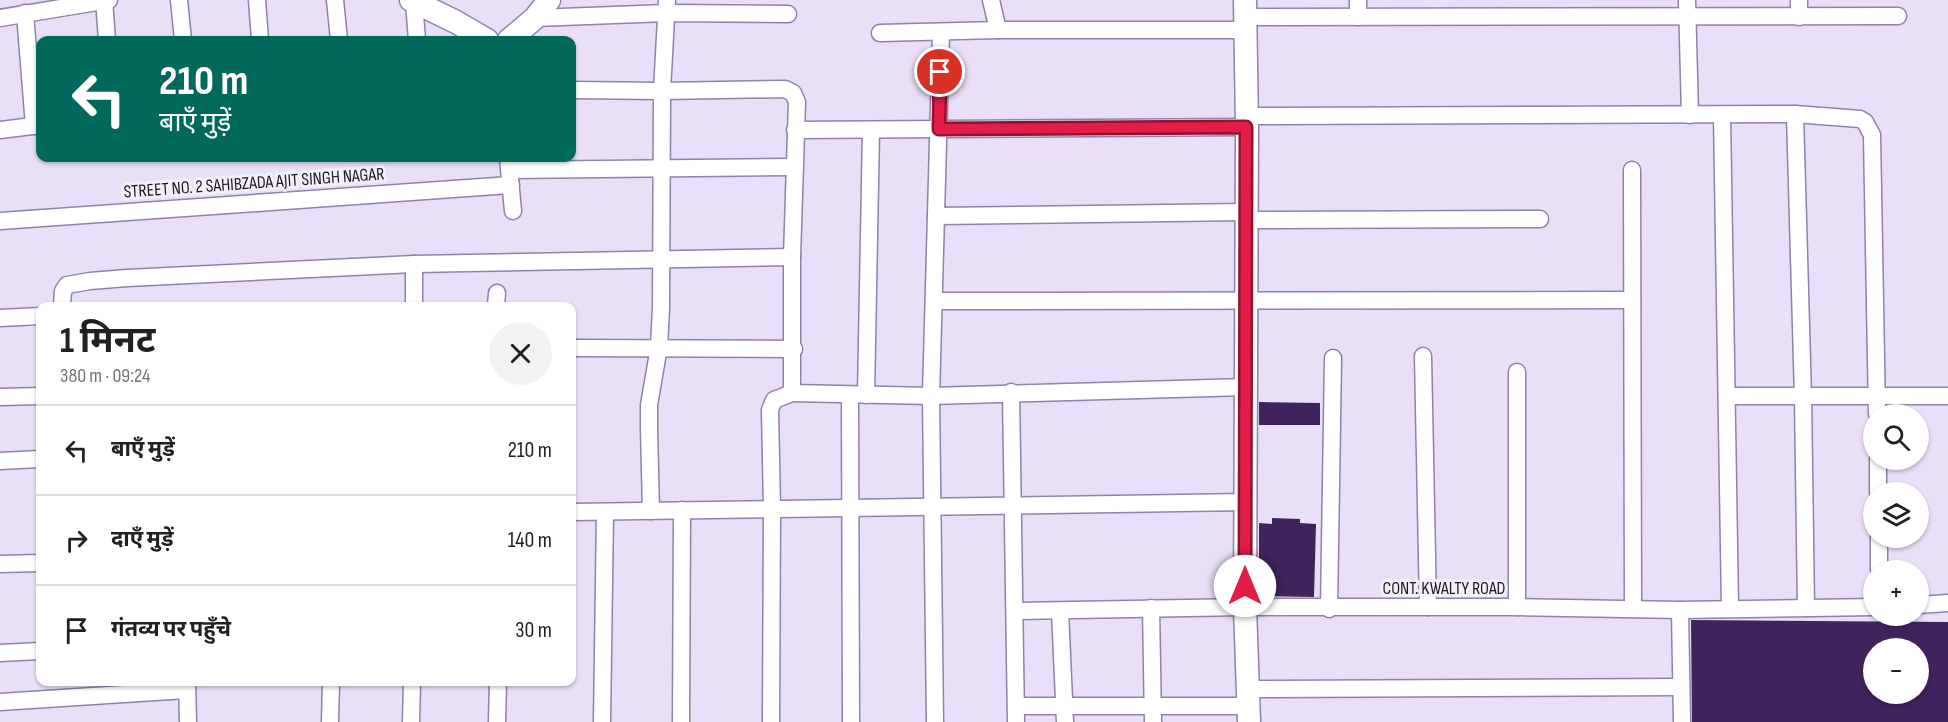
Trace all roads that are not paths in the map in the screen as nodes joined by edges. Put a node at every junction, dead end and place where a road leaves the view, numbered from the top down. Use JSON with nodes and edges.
{"nodes":[{"id":1,"x":105,"y":0,"type":"edge"},
{"id":2,"x":179,"y":0,"type":"edge"},
{"id":3,"x":258,"y":0,"type":"edge"},
{"id":4,"x":335,"y":0,"type":"edge"},
{"id":5,"x":549,"y":0,"type":"edge"},
{"id":6,"x":991,"y":0,"type":"edge"},
{"id":7,"x":1610,"y":0,"type":"edge"},
{"id":8,"x":412,"y":1,"type":"edge"},
{"id":9,"x":667,"y":7,"type":"edge"},
{"id":10,"x":1358,"y":8,"type":"edge"},
{"id":11,"x":1549,"y":8,"type":"edge"},
{"id":12,"x":1687,"y":8,"type":"edge"},
{"id":13,"x":1799,"y":8,"type":"edge"},
{"id":14,"x":25,"y":13,"type":"junction"},
{"id":15,"x":788,"y":14,"type":"dead end"},
{"id":16,"x":1245,"y":16,"type":"edge"},
{"id":17,"x":1898,"y":16,"type":"dead end"},
{"id":18,"x":1610,"y":17,"type":"junction"},
{"id":19,"x":0,"y":18,"type":"edge"},
{"id":20,"x":535,"y":18,"type":"junction"},
{"id":21,"x":998,"y":30,"type":"junction"},
{"id":22,"x":879,"y":33,"type":"dead end"},
{"id":23,"x":941,"y":33,"type":"junction"},
{"id":24,"x":107,"y":36,"type":"edge"},
{"id":25,"x":183,"y":36,"type":"edge"},
{"id":26,"x":260,"y":36,"type":"edge"},
{"id":27,"x":339,"y":36,"type":"edge"},
{"id":28,"x":416,"y":36,"type":"edge"},
{"id":29,"x":480,"y":36,"type":"edge"},
{"id":30,"x":514,"y":36,"type":"edge"},
{"id":31,"x":576,"y":90,"type":"edge"},
{"id":32,"x":662,"y":91,"type":"junction"},
{"id":33,"x":1795,"y":114,"type":"junction"},
{"id":34,"x":1690,"y":115,"type":"junction"},
{"id":35,"x":1722,"y":115,"type":"junction"},
{"id":36,"x":36,"y":117,"type":"edge"},
{"id":37,"x":1246,"y":122,"type":"junction"},
{"id":38,"x":36,"y":126,"type":"edge"},
{"id":39,"x":939,"y":129,"type":"junction"},
{"id":40,"x":0,"y":130,"type":"edge"},
{"id":41,"x":795,"y":130,"type":"junction"},
{"id":42,"x":871,"y":130,"type":"junction"},
{"id":43,"x":795,"y":167,"type":"junction"},
{"id":44,"x":663,"y":168,"type":"junction"},
{"id":45,"x":1632,"y":170,"type":"dead end"},
{"id":46,"x":510,"y":171,"type":"edge"},
{"id":47,"x":513,"y":211,"type":"dead end"},
{"id":48,"x":936,"y":216,"type":"junction"},
{"id":49,"x":1246,"y":216,"type":"junction"},
{"id":50,"x":1540,"y":219,"type":"dead end"},
{"id":51,"x":0,"y":221,"type":"edge"},
{"id":52,"x":792,"y":257,"type":"junction"},
{"id":53,"x":661,"y":260,"type":"junction"},
{"id":54,"x":414,"y":264,"type":"junction"},
{"id":55,"x":1632,"y":300,"type":"junction"},
{"id":56,"x":934,"y":301,"type":"junction"},
{"id":57,"x":62,"y":302,"type":"edge"},
{"id":58,"x":414,"y":302,"type":"edge"},
{"id":59,"x":1246,"y":302,"type":"junction"},
{"id":60,"x":36,"y":316,"type":"edge"},
{"id":61,"x":1,"y":318,"type":"edge"},
{"id":62,"x":659,"y":347,"type":"junction"},
{"id":63,"x":576,"y":348,"type":"edge"},
{"id":64,"x":794,"y":349,"type":"junction"},
{"id":65,"x":1423,"y":356,"type":"dead end"},
{"id":66,"x":1334,"y":358,"type":"dead end"},
{"id":67,"x":1517,"y":372,"type":"dead end"},
{"id":68,"x":1246,"y":387,"type":"junction"},
{"id":69,"x":1011,"y":392,"type":"junction"},
{"id":70,"x":792,"y":393,"type":"junction"},
{"id":71,"x":858,"y":395,"type":"junction"},
{"id":72,"x":36,"y":396,"type":"edge"},
{"id":73,"x":931,"y":396,"type":"junction"},
{"id":74,"x":1728,"y":396,"type":"junction"},
{"id":75,"x":1877,"y":396,"type":"junction"},
{"id":76,"x":1948,"y":396,"type":"edge"},
{"id":77,"x":0,"y":397,"type":"edge"},
{"id":78,"x":1803,"y":397,"type":"junction"},
{"id":79,"x":1877,"y":404,"type":"edge"},
{"id":80,"x":36,"y":459,"type":"edge"},
{"id":81,"x":0,"y":461,"type":"edge"},
{"id":82,"x":1246,"y":502,"type":"junction"},
{"id":83,"x":849,"y":507,"type":"junction"},
{"id":84,"x":1014,"y":507,"type":"junction"},
{"id":85,"x":772,"y":508,"type":"junction"},
{"id":86,"x":933,"y":508,"type":"junction"},
{"id":87,"x":682,"y":510,"type":"junction"},
{"id":88,"x":651,"y":511,"type":"junction"},
{"id":89,"x":576,"y":512,"type":"edge"},
{"id":90,"x":605,"y":512,"type":"junction"},
{"id":91,"x":36,"y":563,"type":"edge"},
{"id":92,"x":0,"y":564,"type":"edge"},
{"id":93,"x":1948,"y":603,"type":"edge"},
{"id":94,"x":1929,"y":604,"type":"edge"},
{"id":95,"x":1245,"y":607,"type":"junction"},
{"id":96,"x":1428,"y":607,"type":"junction"},
{"id":97,"x":1517,"y":607,"type":"junction"},
{"id":98,"x":1863,"y":607,"type":"edge"},
{"id":99,"x":1151,"y":608,"type":"junction"},
{"id":100,"x":1730,"y":608,"type":"junction"},
{"id":101,"x":1806,"y":608,"type":"junction"},
{"id":102,"x":1329,"y":609,"type":"junction"},
{"id":103,"x":1633,"y":609,"type":"junction"},
{"id":104,"x":1680,"y":610,"type":"junction"},
{"id":105,"x":1015,"y":611,"type":"junction"},
{"id":106,"x":1060,"y":611,"type":"junction"},
{"id":107,"x":36,"y":651,"type":"edge"},
{"id":108,"x":0,"y":653,"type":"edge"},
{"id":109,"x":186,"y":686,"type":"edge"},
{"id":110,"x":331,"y":686,"type":"edge"},
{"id":111,"x":412,"y":686,"type":"edge"},
{"id":112,"x":498,"y":686,"type":"edge"},
{"id":113,"x":1681,"y":687,"type":"junction"},
{"id":114,"x":0,"y":702,"type":"edge"},
{"id":115,"x":1152,"y":704,"type":"junction"},
{"id":116,"x":1249,"y":706,"type":"edge"},
{"id":117,"x":1016,"y":714,"type":"edge"},
{"id":118,"x":1065,"y":714,"type":"edge"},
{"id":119,"x":188,"y":722,"type":"edge"},
{"id":120,"x":330,"y":722,"type":"edge"},
{"id":121,"x":411,"y":722,"type":"edge"},
{"id":122,"x":497,"y":722,"type":"edge"},
{"id":123,"x":602,"y":722,"type":"edge"},
{"id":124,"x":681,"y":722,"type":"edge"},
{"id":125,"x":771,"y":722,"type":"edge"},
{"id":126,"x":851,"y":722,"type":"edge"},
{"id":127,"x":934,"y":722,"type":"edge"},
{"id":128,"x":1153,"y":722,"type":"edge"},
{"id":129,"x":1682,"y":722,"type":"edge"}],
"edges":[{"from":1,"to":14,"type":"street"},
{"from":1,"to":24,"type":"street"},
{"from":2,"to":25,"type":"street"},
{"from":3,"to":26,"type":"street"},
{"from":4,"to":27,"type":"street"},
{"from":5,"to":20,"type":"street"},
{"from":6,"to":21,"type":"street"},
{"from":7,"to":18,"type":"street"},
{"from":8,"to":28,"type":"street"},
{"from":8,"to":29,"type":"street"},
{"from":9,"to":15,"type":"street"},
{"from":9,"to":20,"type":"street"},
{"from":9,"to":32,"type":"street"},
{"from":10,"to":11,"type":"street"},
{"from":10,"to":16,"type":"street"},
{"from":11,"to":18,"type":"street"},
{"from":12,"to":13,"type":"street"},
{"from":12,"to":18,"type":"street"},
{"from":12,"to":34,"type":"street"},
{"from":13,"to":17,"type":"street"},
{"from":14,"to":19,"type":"street"},
{"from":14,"to":36,"type":"street"},
{"from":16,"to":21,"type":"street"},
{"from":16,"to":37,"type":"street"},
{"from":20,"to":30,"type":"street"},
{"from":21,"to":23,"type":"street"},
{"from":22,"to":23,"type":"street"},
{"from":23,"to":39,"type":"street"},
{"from":31,"to":32,"type":"street"},
{"from":32,"to":41,"type":"street"},
{"from":32,"to":44,"type":"street"},
{"from":33,"to":35,"type":"street"},
{"from":33,"to":75,"type":"street"},
{"from":33,"to":78,"type":"street"},
{"from":34,"to":35,"type":"street"},
{"from":34,"to":37,"type":"street"},
{"from":35,"to":74,"type":"street"},
{"from":37,"to":39,"type":"street"},
{"from":37,"to":49,"type":"street"},
{"from":38,"to":40,"type":"street"},
{"from":39,"to":42,"type":"street"},
{"from":39,"to":48,"type":"street"},
{"from":41,"to":42,"type":"street"},
{"from":41,"to":43,"type":"street"},
{"from":42,"to":71,"type":"street"},
{"from":43,"to":44,"type":"street","name":"STREET NO. 2 SAHIBZADA AJIT SINGH NAGAR"},
{"from":43,"to":52,"type":"street"},
{"from":44,"to":46,"type":"street","name":"STREET NO. 2 SAHIBZADA AJIT SINGH NAGAR"},
{"from":44,"to":53,"type":"street"},
{"from":45,"to":55,"type":"street"},
{"from":46,"to":47,"type":"street"},
{"from":46,"to":51,"type":"street","name":"STREET NO. 2 SAHIBZADA AJIT SINGH NAGAR"},
{"from":48,"to":49,"type":"street"},
{"from":48,"to":56,"type":"street"},
{"from":49,"to":50,"type":"street"},
{"from":49,"to":59,"type":"street"},
{"from":52,"to":53,"type":"street"},
{"from":52,"to":64,"type":"street"},
{"from":53,"to":54,"type":"street"},
{"from":53,"to":62,"type":"street"},
{"from":54,"to":57,"type":"street"},
{"from":54,"to":58,"type":"street"},
{"from":55,"to":59,"type":"street"},
{"from":55,"to":103,"type":"street"},
{"from":56,"to":59,"type":"street"},
{"from":56,"to":73,"type":"street"},
{"from":59,"to":68,"type":"street"},
{"from":60,"to":61,"type":"street"},
{"from":62,"to":63,"type":"street"},
{"from":62,"to":64,"type":"street"},
{"from":62,"to":88,"type":"street"},
{"from":64,"to":70,"type":"street"},
{"from":65,"to":96,"type":"street"},
{"from":66,"to":102,"type":"street"},
{"from":67,"to":97,"type":"street"},
{"from":68,"to":69,"type":"street"},
{"from":68,"to":82,"type":"street"},
{"from":69,"to":73,"type":"street"},
{"from":69,"to":84,"type":"street"},
{"from":70,"to":71,"type":"street"},
{"from":70,"to":85,"type":"street"},
{"from":71,"to":73,"type":"street"},
{"from":71,"to":83,"type":"street"},
{"from":72,"to":77,"type":"street"},
{"from":73,"to":86,"type":"street"},
{"from":74,"to":78,"type":"street"},
{"from":74,"to":100,"type":"street"},
{"from":75,"to":76,"type":"street"},
{"from":75,"to":78,"type":"street"},
{"from":75,"to":79,"type":"street"},
{"from":78,"to":101,"type":"street"},
{"from":80,"to":81,"type":"street"},
{"from":82,"to":84,"type":"street"},
{"from":82,"to":95,"type":"street"},
{"from":83,"to":85,"type":"street"},
{"from":83,"to":86,"type":"street"},
{"from":83,"to":126,"type":"street"},
{"from":84,"to":86,"type":"street"},
{"from":84,"to":105,"type":"street"},
{"from":85,"to":87,"type":"street"},
{"from":85,"to":125,"type":"street"},
{"from":86,"to":127,"type":"street"},
{"from":87,"to":88,"type":"street"},
{"from":87,"to":124,"type":"street"},
{"from":88,"to":90,"type":"street"},
{"from":89,"to":90,"type":"street"},
{"from":90,"to":123,"type":"street"},
{"from":91,"to":92,"type":"street"},
{"from":93,"to":94,"type":"street"},
{"from":95,"to":99,"type":"street","name":"CONT. KWALTY ROAD"},
{"from":95,"to":102,"type":"street","name":"CONT. KWALTY ROAD"},
{"from":95,"to":116,"type":"street"},
{"from":96,"to":97,"type":"street","name":"CONT. KWALTY ROAD"},
{"from":96,"to":102,"type":"street","name":"CONT. KWALTY ROAD"},
{"from":97,"to":103,"type":"street","name":"CONT. KWALTY ROAD"},
{"from":98,"to":101,"type":"street","name":"CONT. KWALTY ROAD"},
{"from":99,"to":106,"type":"street","name":"CONT. KWALTY ROAD"},
{"from":99,"to":115,"type":"street"},
{"from":100,"to":101,"type":"street","name":"CONT. KWALTY ROAD"},
{"from":100,"to":104,"type":"street","name":"CONT. KWALTY ROAD"},
{"from":103,"to":104,"type":"street","name":"CONT. KWALTY ROAD"},
{"from":104,"to":113,"type":"street"},
{"from":105,"to":106,"type":"street","name":"CONT. KWALTY ROAD"},
{"from":105,"to":117,"type":"street"},
{"from":106,"to":118,"type":"street"},
{"from":107,"to":108,"type":"street"},
{"from":109,"to":114,"type":"street"},
{"from":109,"to":119,"type":"street"},
{"from":110,"to":120,"type":"street"},
{"from":111,"to":121,"type":"street"},
{"from":112,"to":122,"type":"street"},
{"from":113,"to":116,"type":"street"},
{"from":113,"to":129,"type":"street"},
{"from":115,"to":116,"type":"street"},
{"from":115,"to":118,"type":"street"},
{"from":115,"to":128,"type":"street"},
{"from":117,"to":118,"type":"street"}]}
